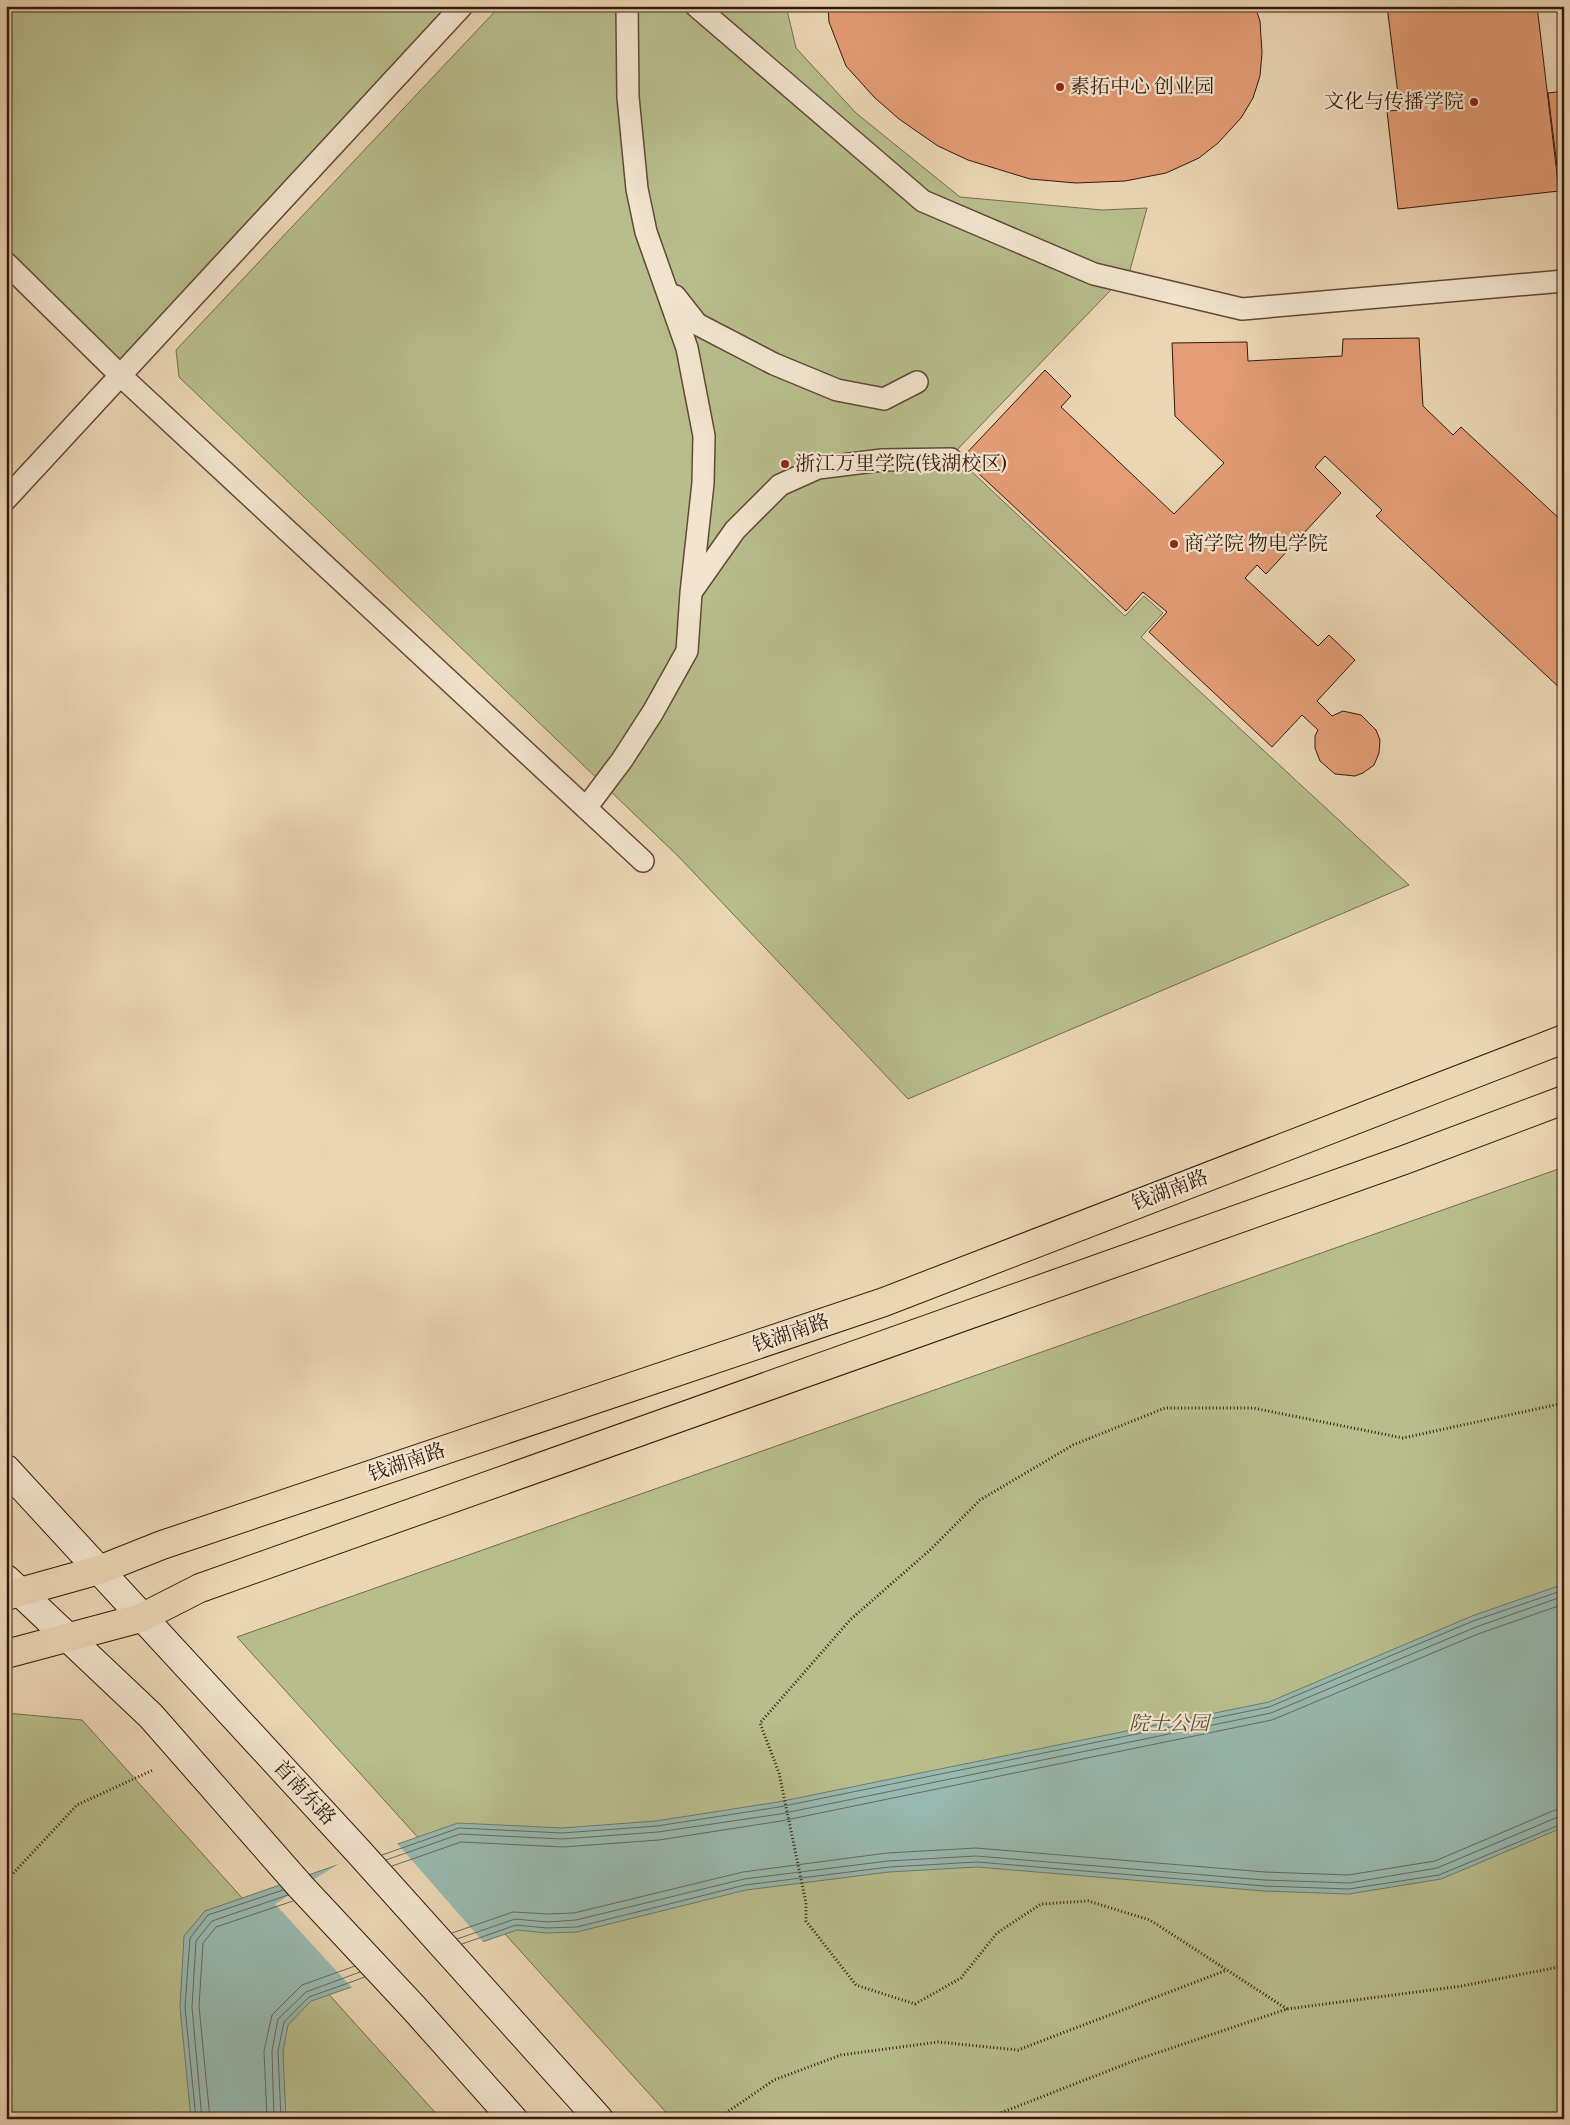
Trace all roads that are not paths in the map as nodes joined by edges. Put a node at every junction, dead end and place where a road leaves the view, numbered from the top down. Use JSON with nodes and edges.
{"nodes":[{"id":1,"x":462,"y":6,"type":"edge"},
{"id":2,"x":627,"y":6,"type":"edge"},
{"id":3,"x":696,"y":6,"type":"edge"},
{"id":4,"x":6,"y":263,"type":"edge"},
{"id":5,"x":662,"y":280,"type":"junction"},
{"id":6,"x":1564,"y":281,"type":"edge"},
{"id":7,"x":121,"y":376,"type":"junction"},
{"id":8,"x":917,"y":382,"type":"dead end"},
{"id":9,"x":951,"y":458,"type":"dead end"},
{"id":10,"x":6,"y":499,"type":"edge"},
{"id":11,"x":691,"y":593,"type":"junction"},
{"id":12,"x":586,"y":808,"type":"junction"},
{"id":13,"x":643,"y":861,"type":"dead end"},
{"id":14,"x":1564,"y":1039,"type":"edge"},
{"id":15,"x":1564,"y":1100,"type":"edge"},
{"id":16,"x":6,"y":1469,"type":"edge"},
{"id":17,"x":98,"y":1570,"type":"junction"},
{"id":18,"x":10,"y":1589,"type":"edge"},
{"id":19,"x":142,"y":1618,"type":"junction"},
{"id":20,"x":67,"y":1638,"type":"junction"},
{"id":21,"x":6,"y":1654,"type":"edge"},
{"id":22,"x":513,"y":2119,"type":"edge"},
{"id":23,"x":599,"y":2119,"type":"edge"}],
"edges":[{"from":1,"to":7,"type":"lane"},
{"from":2,"to":5,"type":"lane"},
{"from":3,"to":6,"type":"lane"},
{"from":4,"to":7,"type":"lane"},
{"from":5,"to":8,"type":"lane"},
{"from":5,"to":11,"type":"lane"},
{"from":7,"to":10,"type":"lane"},
{"from":7,"to":12,"type":"lane"},
{"from":9,"to":11,"type":"lane"},
{"from":11,"to":12,"type":"lane"},
{"from":12,"to":13,"type":"lane"},
{"from":14,"to":17,"type":"main road","name":"钱湖南路"},
{"from":15,"to":19,"type":"main road","name":"钱湖南路"},
{"from":16,"to":17,"type":"main road","name":"首南东路"},
{"from":17,"to":18,"type":"main road","name":"钱湖南路"},
{"from":17,"to":19,"type":"main road","name":"首南东路"},
{"from":18,"to":20,"type":"main road"},
{"from":19,"to":20,"type":"main road","name":"钱湖南路"},
{"from":19,"to":23,"type":"main road","name":"首南东路"},
{"from":20,"to":21,"type":"main road","name":"钱湖南路"},
{"from":20,"to":22,"type":"main road"}]}
